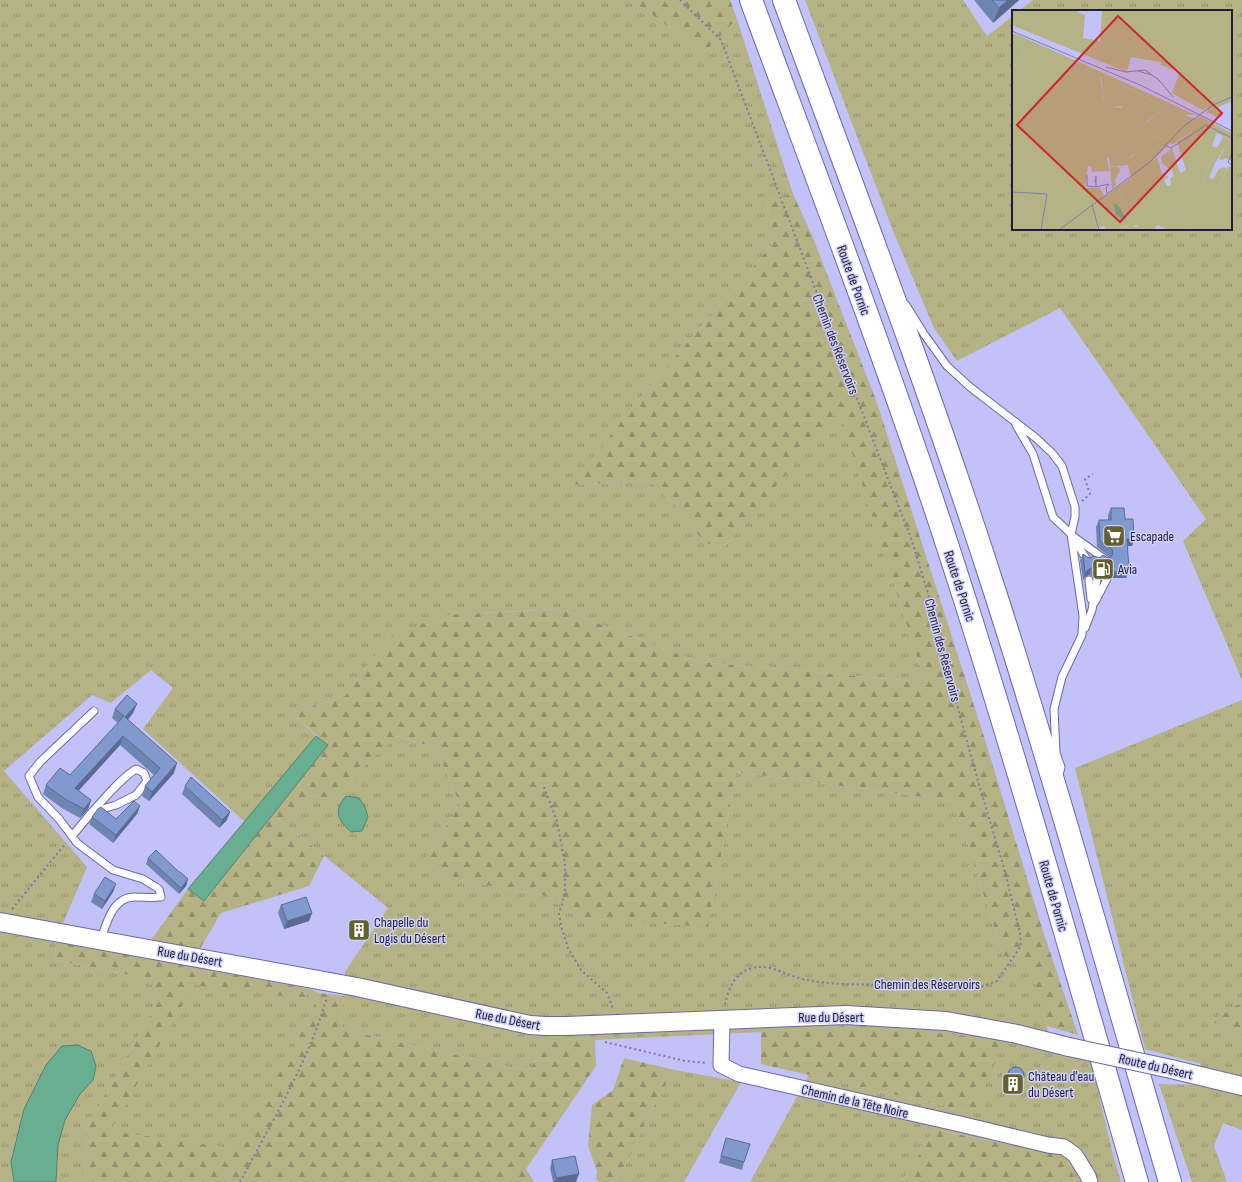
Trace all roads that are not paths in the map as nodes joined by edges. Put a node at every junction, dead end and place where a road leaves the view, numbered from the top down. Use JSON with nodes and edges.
{"nodes":[{"id":1,"x":751,"y":0,"type":"edge"},
{"id":2,"x":784,"y":0,"type":"edge"},
{"id":3,"x":903,"y":297,"type":"dead end"},
{"id":4,"x":1014,"y":421,"type":"junction"},
{"id":5,"x":1071,"y":534,"type":"junction"},
{"id":6,"x":1087,"y":560,"type":"edge"},
{"id":7,"x":1096,"y":560,"type":"edge"},
{"id":8,"x":1106,"y":560,"type":"edge"},
{"id":9,"x":1097,"y":579,"type":"dead end"},
{"id":10,"x":1107,"y":579,"type":"dead end"},
{"id":11,"x":1089,"y":580,"type":"dead end"},
{"id":12,"x":1092,"y":610,"type":"junction"},
{"id":13,"x":1082,"y":635,"type":"junction"},
{"id":14,"x":94,"y":711,"type":"dead end"},
{"id":15,"x":1056,"y":793,"type":"junction"},
{"id":16,"x":92,"y":812,"type":"junction"},
{"id":17,"x":72,"y":836,"type":"junction"},
{"id":18,"x":1,"y":922,"type":"edge"},
{"id":19,"x":100,"y":939,"type":"junction"},
{"id":20,"x":722,"y":1020,"type":"junction"},
{"id":21,"x":1069,"y":1047,"type":"joint"},
{"id":22,"x":1242,"y":1086,"type":"edge"},
{"id":23,"x":1090,"y":1182,"type":"edge"},
{"id":24,"x":1138,"y":1182,"type":"edge"},
{"id":25,"x":1170,"y":1182,"type":"edge"}],
"edges":[{"from":1,"to":24,"type":"highway","name":"Route de Pornic"},
{"from":2,"to":15,"type":"highway"},
{"from":3,"to":4,"type":"lane"},
{"from":4,"to":5,"type":"lane"},
{"from":4,"to":5,"type":"lane"},
{"from":5,"to":6,"type":"lane"},
{"from":5,"to":7,"type":"lane"},
{"from":5,"to":8,"type":"lane"},
{"from":5,"to":13,"type":"lane"},
{"from":9,"to":12,"type":"lane"},
{"from":10,"to":12,"type":"lane"},
{"from":11,"to":12,"type":"lane"},
{"from":12,"to":13,"type":"lane"},
{"from":13,"to":15,"type":"lane"},
{"from":14,"to":17,"type":"lane"},
{"from":15,"to":25,"type":"highway"},
{"from":16,"to":16,"type":"lane"},
{"from":16,"to":17,"type":"lane"},
{"from":17,"to":19,"type":"lane"},
{"from":18,"to":19,"type":"street","name":"Rue du Désert"},
{"from":19,"to":20,"type":"street","name":"Rue du Désert"},
{"from":20,"to":21,"type":"street","name":"Rue du Désert"},
{"from":20,"to":23,"type":"street","name":"Chemin de la Tête Noire"},
{"from":21,"to":22,"type":"street","name":"Route du Désert","bridge":true}]}
